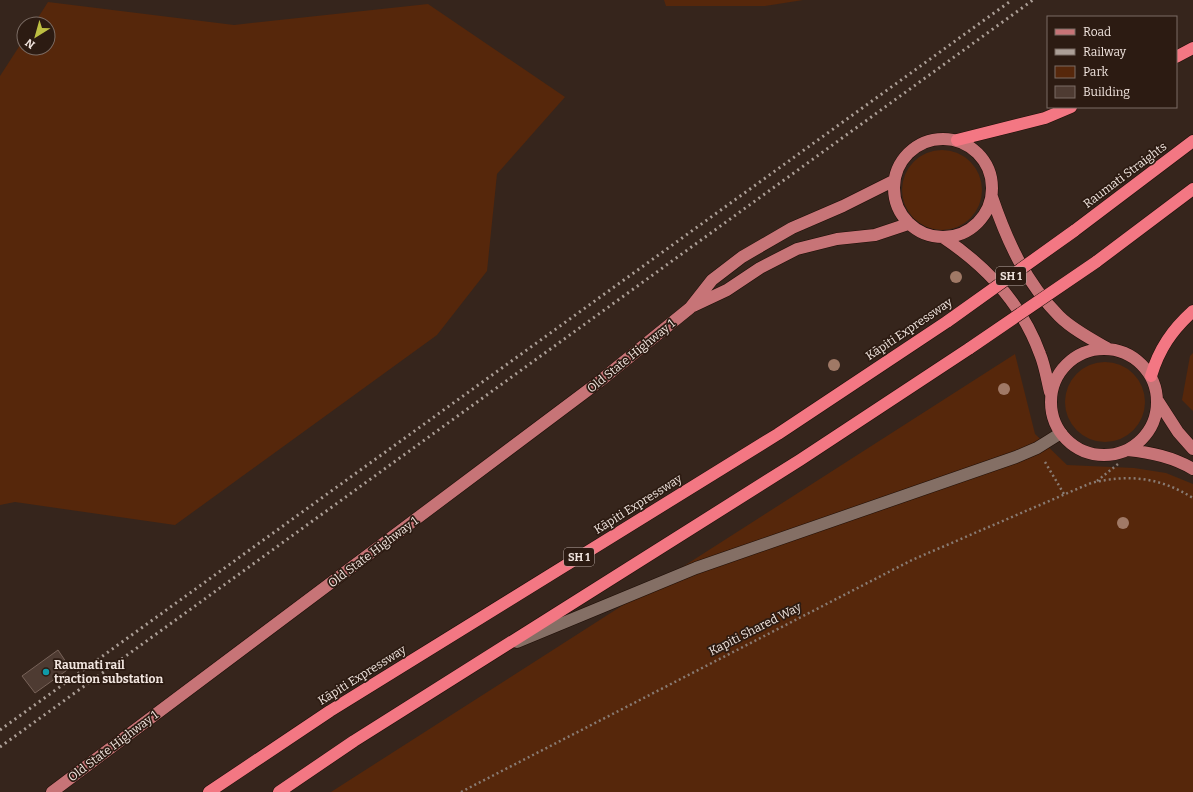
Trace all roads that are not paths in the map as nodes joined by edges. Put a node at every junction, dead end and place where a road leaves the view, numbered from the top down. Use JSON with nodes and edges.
{"nodes":[{"id":1,"x":1193,"y":48,"type":"edge"},
{"id":2,"x":1177,"y":56,"type":"edge"},
{"id":3,"x":1069,"y":108,"type":"edge"},
{"id":4,"x":957,"y":140,"type":"junction"},
{"id":5,"x":1193,"y":140,"type":"edge"},
{"id":6,"x":893,"y":181,"type":"junction"},
{"id":7,"x":1193,"y":189,"type":"edge"},
{"id":8,"x":992,"y":197,"type":"junction"},
{"id":9,"x":908,"y":224,"type":"junction"},
{"id":10,"x":1074,"y":231,"type":"joint"},
{"id":11,"x":944,"y":238,"type":"junction"},
{"id":12,"x":690,"y":308,"type":"junction"},
{"id":13,"x":1193,"y":311,"type":"edge"},
{"id":14,"x":1107,"y":348,"type":"junction"},
{"id":15,"x":1151,"y":376,"type":"junction"},
{"id":16,"x":1051,"y":394,"type":"junction"},
{"id":17,"x":1158,"y":401,"type":"junction"},
{"id":18,"x":1061,"y":433,"type":"junction"},
{"id":19,"x":1193,"y":449,"type":"edge"},
{"id":20,"x":1127,"y":450,"type":"junction"},
{"id":21,"x":1193,"y":469,"type":"edge"},
{"id":22,"x":506,"y":646,"type":"junction"},
{"id":23,"x":52,"y":792,"type":"edge"},
{"id":24,"x":209,"y":792,"type":"edge"},
{"id":25,"x":278,"y":792,"type":"edge"}],
"edges":[{"from":1,"to":2,"type":"highway"},
{"from":3,"to":4,"type":"highway"},
{"from":4,"to":6,"type":"main road"},
{"from":4,"to":8,"type":"main road"},
{"from":5,"to":10,"type":"highway","name":"Raumati Straights","number":"SH 1"},
{"from":6,"to":9,"type":"main road"},
{"from":6,"to":12,"type":"main road","name":"Old State Highway 1"},
{"from":7,"to":22,"type":"highway","bridge":true},
{"from":8,"to":11,"type":"main road"},
{"from":8,"to":14,"type":"main road"},
{"from":9,"to":11,"type":"main road"},
{"from":9,"to":12,"type":"main road","name":"Old State Highway 1"},
{"from":10,"to":24,"type":"highway","name":"Kāpiti Expressway","number":"SH 1","bridge":true},
{"from":11,"to":16,"type":"main road"},
{"from":12,"to":23,"type":"main road","name":"Old State Highway 1"},
{"from":13,"to":15,"type":"highway"},
{"from":14,"to":15,"type":"main road"},
{"from":14,"to":16,"type":"main road"},
{"from":15,"to":17,"type":"main road"},
{"from":16,"to":18,"type":"main road"},
{"from":17,"to":19,"type":"main road"},
{"from":17,"to":20,"type":"main road"},
{"from":18,"to":20,"type":"main road"},
{"from":18,"to":22,"type":"lane"},
{"from":20,"to":21,"type":"main road"},
{"from":22,"to":25,"type":"highway"}]}
